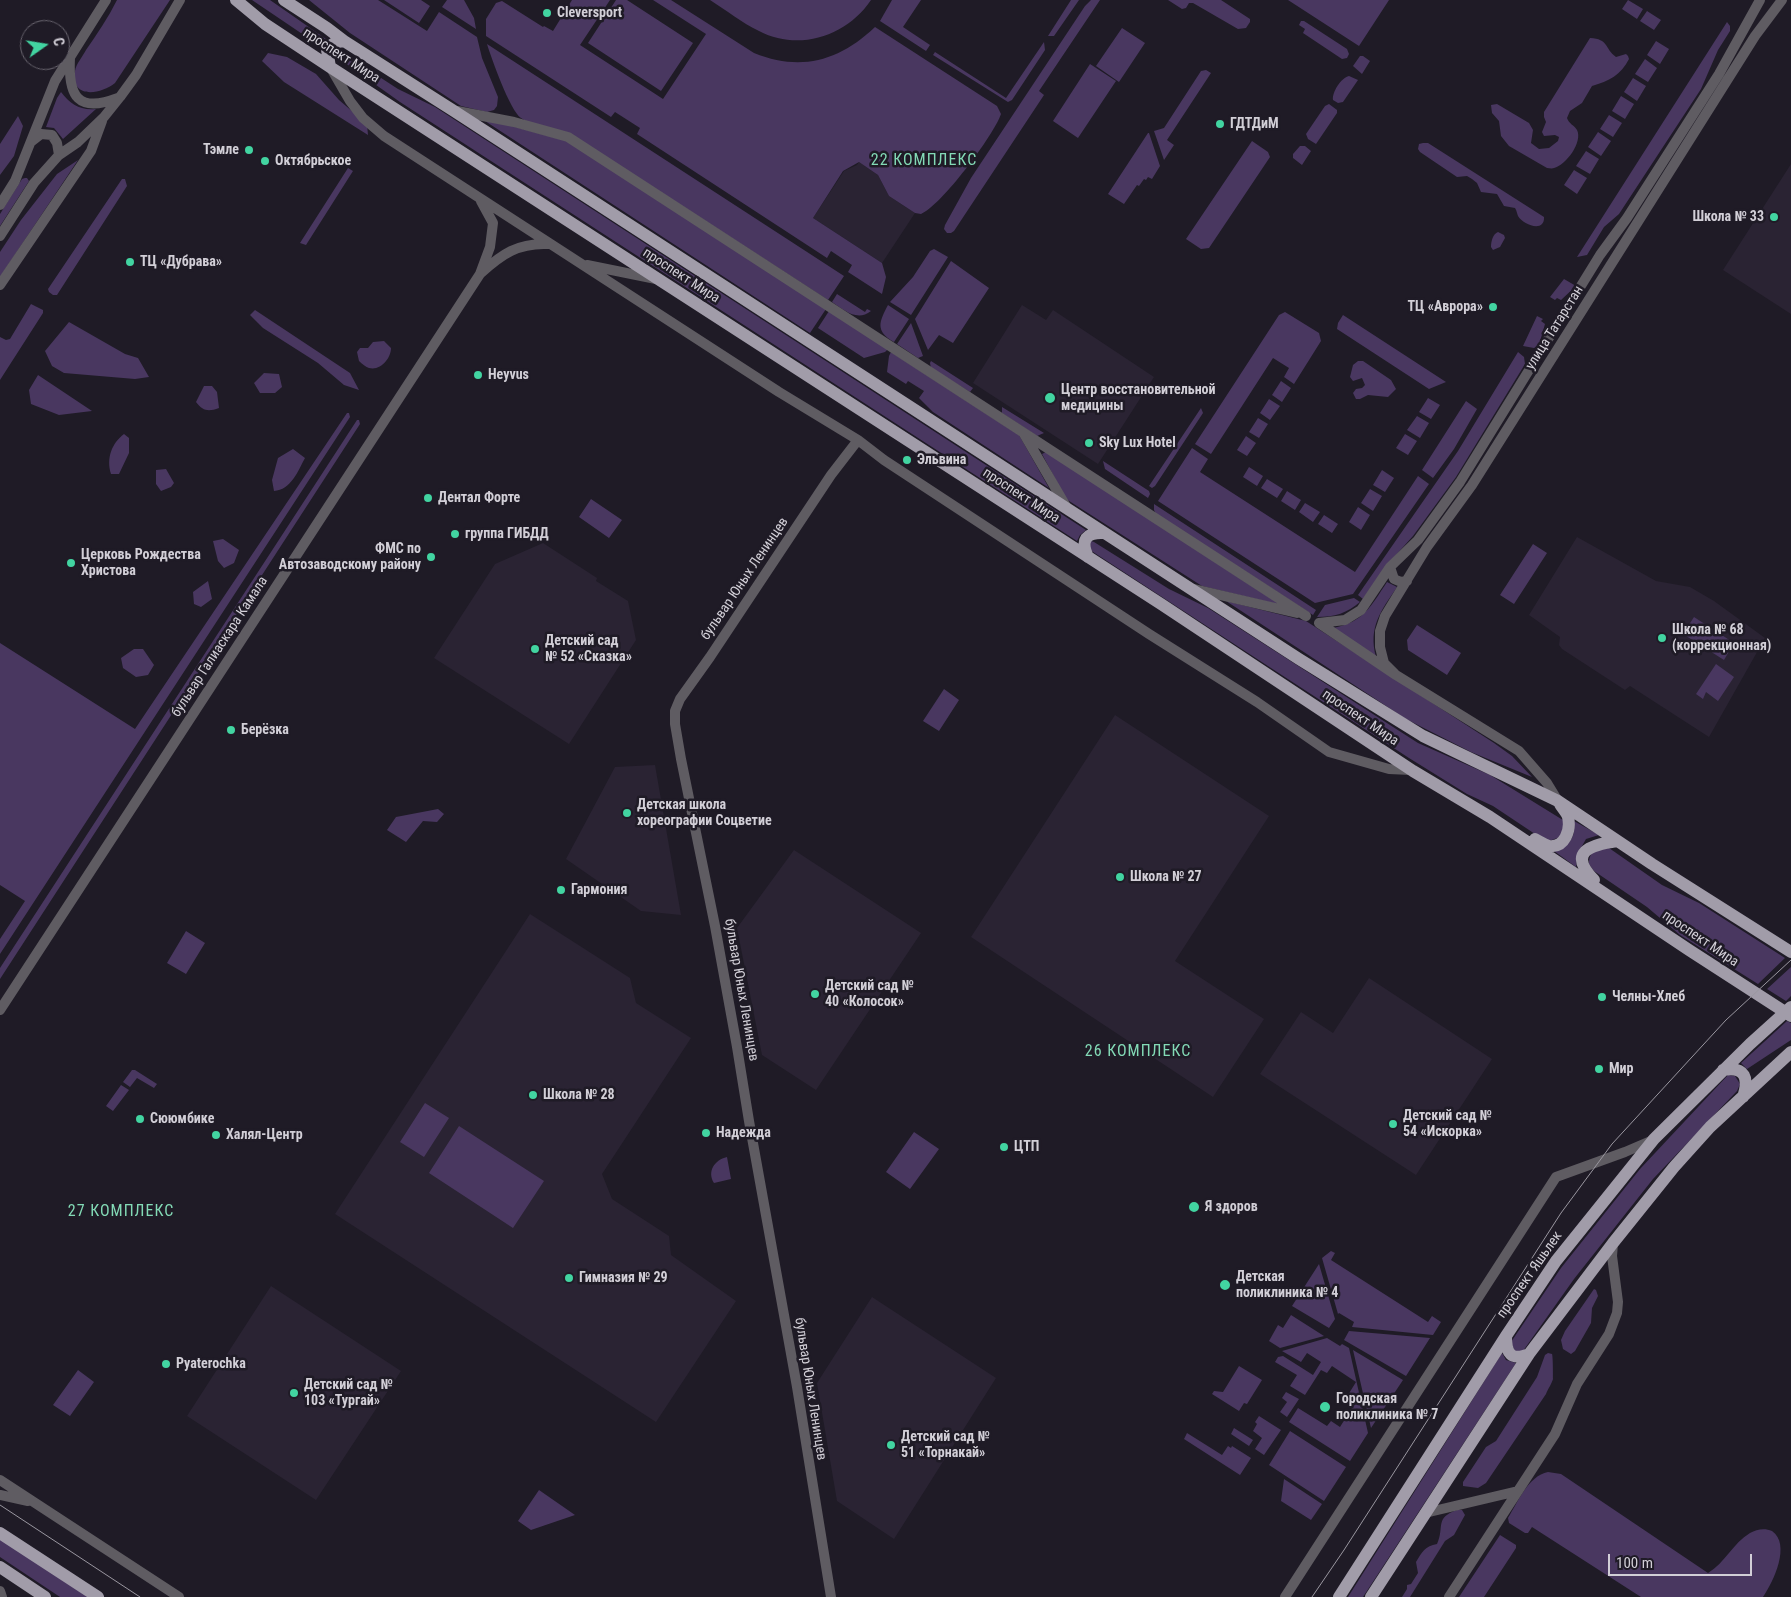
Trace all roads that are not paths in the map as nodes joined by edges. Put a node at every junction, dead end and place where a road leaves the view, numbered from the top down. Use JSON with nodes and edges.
{"nodes":[{"id":1,"x":106,"y":0,"type":"edge"},
{"id":2,"x":180,"y":0,"type":"edge"},
{"id":3,"x":236,"y":0,"type":"edge"},
{"id":4,"x":284,"y":0,"type":"edge"},
{"id":5,"x":1760,"y":0,"type":"edge"},
{"id":6,"x":1782,"y":0,"type":"edge"},
{"id":7,"x":344,"y":41,"type":"junction"},
{"id":8,"x":71,"y":54,"type":"junction"},
{"id":9,"x":330,"y":66,"type":"junction"},
{"id":10,"x":120,"y":97,"type":"junction"},
{"id":11,"x":454,"y":111,"type":"junction"},
{"id":12,"x":104,"y":117,"type":"junction"},
{"id":13,"x":30,"y":142,"type":"junction"},
{"id":14,"x":59,"y":155,"type":"junction"},
{"id":15,"x":479,"y":198,"type":"junction"},
{"id":16,"x":0,"y":205,"type":"edge"},
{"id":17,"x":0,"y":236,"type":"edge"},
{"id":18,"x":549,"y":244,"type":"junction"},
{"id":19,"x":582,"y":264,"type":"junction"},
{"id":20,"x":480,"y":274,"type":"junction"},
{"id":21,"x":661,"y":280,"type":"junction"},
{"id":22,"x":0,"y":285,"type":"edge"},
{"id":23,"x":1022,"y":431,"type":"junction"},
{"id":24,"x":858,"y":440,"type":"junction"},
{"id":25,"x":1067,"y":509,"type":"junction"},
{"id":26,"x":1104,"y":533,"type":"junction"},
{"id":27,"x":1088,"y":557,"type":"junction"},
{"id":28,"x":1390,"y":567,"type":"junction"},
{"id":29,"x":1407,"y":581,"type":"junction"},
{"id":30,"x":1188,"y":587,"type":"junction"},
{"id":31,"x":1306,"y":616,"type":"junction"},
{"id":32,"x":1319,"y":623,"type":"junction"},
{"id":33,"x":1396,"y":675,"type":"junction"},
{"id":34,"x":1413,"y":770,"type":"junction"},
{"id":35,"x":1558,"y":801,"type":"junction"},
{"id":36,"x":1490,"y":817,"type":"junction"},
{"id":37,"x":1617,"y":841,"type":"junction"},
{"id":38,"x":1606,"y":893,"type":"junction"},
{"id":39,"x":1791,"y":952,"type":"edge"},
{"id":40,"x":0,"y":1010,"type":"edge"},
{"id":41,"x":1789,"y":1011,"type":"edge"},
{"id":42,"x":1791,"y":1052,"type":"edge"},
{"id":43,"x":1723,"y":1070,"type":"junction"},
{"id":44,"x":1743,"y":1097,"type":"junction"},
{"id":45,"x":1654,"y":1139,"type":"junction"},
{"id":46,"x":1613,"y":1242,"type":"junction"},
{"id":47,"x":1506,"y":1336,"type":"junction"},
{"id":48,"x":1529,"y":1354,"type":"junction"},
{"id":49,"x":0,"y":1480,"type":"edge"},
{"id":50,"x":1518,"y":1491,"type":"junction"},
{"id":51,"x":0,"y":1495,"type":"edge"},
{"id":52,"x":33,"y":1502,"type":"junction"},
{"id":53,"x":1425,"y":1513,"type":"junction"},
{"id":54,"x":0,"y":1533,"type":"edge"},
{"id":55,"x":0,"y":1567,"type":"edge"},
{"id":56,"x":0,"y":1591,"type":"edge"},
{"id":57,"x":1,"y":1597,"type":"edge"},
{"id":58,"x":45,"y":1597,"type":"edge"},
{"id":59,"x":98,"y":1597,"type":"edge"},
{"id":60,"x":179,"y":1597,"type":"edge"},
{"id":61,"x":831,"y":1597,"type":"edge"},
{"id":62,"x":1284,"y":1597,"type":"edge"},
{"id":63,"x":1339,"y":1597,"type":"edge"},
{"id":64,"x":1370,"y":1597,"type":"edge"},
{"id":65,"x":1449,"y":1597,"type":"edge"}],
"edges":[{"from":1,"to":8,"type":"street"},
{"from":2,"to":10,"type":"street"},
{"from":3,"to":9,"type":"main road","name":"проспект Мира"},
{"from":4,"to":7,"type":"main road","name":"проспект Мира"},
{"from":5,"to":28,"type":"street","name":"улица Татарстан"},
{"from":6,"to":29,"type":"street","name":"улица Татарстан"},
{"from":7,"to":9,"type":"main road"},
{"from":7,"to":11,"type":"main road","name":"проспект Мира"},
{"from":8,"to":10,"type":"street"},
{"from":8,"to":13,"type":"street"},
{"from":9,"to":15,"type":"street"},
{"from":9,"to":21,"type":"main road","name":"проспект Мира"},
{"from":10,"to":12,"type":"street"},
{"from":11,"to":23,"type":"street"},
{"from":11,"to":25,"type":"main road","name":"проспект Мира"},
{"from":12,"to":14,"type":"street"},
{"from":12,"to":22,"type":"street"},
{"from":13,"to":14,"type":"street"},
{"from":13,"to":16,"type":"street"},
{"from":14,"to":17,"type":"street"},
{"from":15,"to":18,"type":"street"},
{"from":15,"to":20,"type":"street"},
{"from":18,"to":19,"type":"street"},
{"from":18,"to":20,"type":"street"},
{"from":19,"to":21,"type":"street"},
{"from":19,"to":24,"type":"street"},
{"from":20,"to":40,"type":"street","name":"бульвар Галиаскара Камала"},
{"from":21,"to":27,"type":"main road","name":"проспект Мира"},
{"from":23,"to":25,"type":"street"},
{"from":23,"to":31,"type":"street"},
{"from":24,"to":34,"type":"street"},
{"from":24,"to":61,"type":"street","name":"бульвар Юных Ленинцев"},
{"from":25,"to":26,"type":"main road","name":"проспект Мира"},
{"from":26,"to":27,"type":"main road"},
{"from":26,"to":30,"type":"main road","name":"проспект Мира"},
{"from":27,"to":34,"type":"main road","name":"проспект Мира"},
{"from":28,"to":29,"type":"street"},
{"from":28,"to":32,"type":"street","name":"улица Татарстан"},
{"from":29,"to":33,"type":"street","name":"улица Татарстан"},
{"from":30,"to":31,"type":"street"},
{"from":30,"to":35,"type":"main road","name":"проспект Мира"},
{"from":31,"to":32,"type":"street"},
{"from":32,"to":33,"type":"street"},
{"from":33,"to":35,"type":"street"},
{"from":34,"to":36,"type":"main road","name":"проспект Мира"},
{"from":35,"to":36,"type":"main road"},
{"from":35,"to":37,"type":"main road","name":"проспект Мира"},
{"from":36,"to":38,"type":"main road","name":"проспект Мира"},
{"from":37,"to":38,"type":"main road"},
{"from":37,"to":39,"type":"main road","name":"проспект Мира"},
{"from":38,"to":41,"type":"main road","name":"проспект Мира"},
{"from":41,"to":43,"type":"main road","name":"проспект Яшьлек"},
{"from":42,"to":44,"type":"main road"},
{"from":43,"to":44,"type":"main road"},
{"from":43,"to":45,"type":"main road","name":"проспект Яшьлек"},
{"from":44,"to":46,"type":"main road"},
{"from":45,"to":47,"type":"main road","name":"проспект Яшьлек"},
{"from":45,"to":62,"type":"street"},
{"from":46,"to":48,"type":"main road"},
{"from":46,"to":50,"type":"street"},
{"from":47,"to":48,"type":"main road"},
{"from":47,"to":63,"type":"main road","name":"проспект Яшьлек"},
{"from":48,"to":53,"type":"main road"},
{"from":49,"to":52,"type":"street"},
{"from":50,"to":53,"type":"street"},
{"from":50,"to":65,"type":"street"},
{"from":51,"to":52,"type":"street"},
{"from":52,"to":60,"type":"street"},
{"from":53,"to":64,"type":"main road"},
{"from":54,"to":59,"type":"main road"},
{"from":55,"to":58,"type":"main road"},
{"from":56,"to":57,"type":"street"}]}
